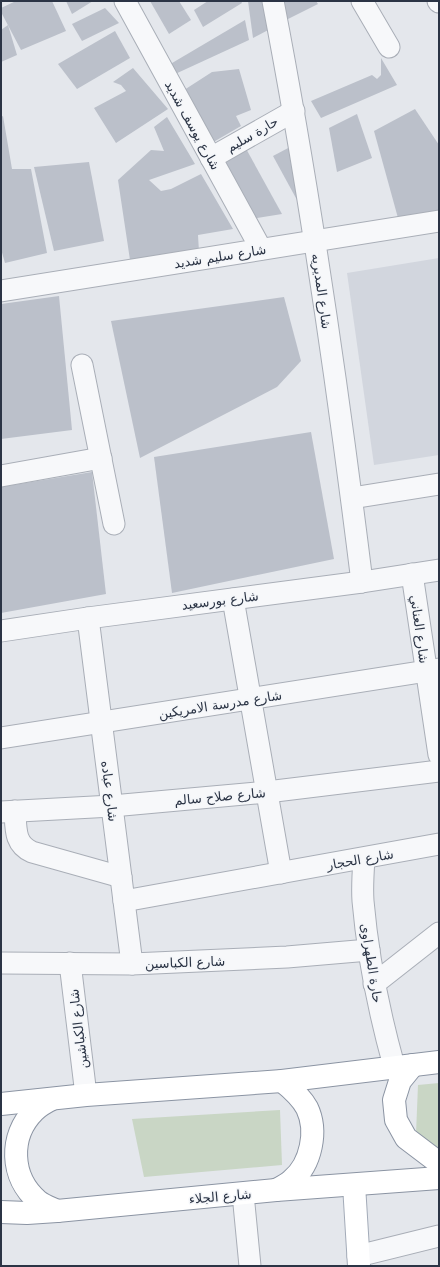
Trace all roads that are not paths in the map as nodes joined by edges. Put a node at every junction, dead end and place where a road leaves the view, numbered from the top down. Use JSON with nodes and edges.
{"nodes":[{"id":1,"x":125,"y":1,"type":"edge"},
{"id":2,"x":273,"y":1,"type":"edge"},
{"id":3,"x":362,"y":1,"type":"edge"},
{"id":4,"x":389,"y":47,"type":"dead end"},
{"id":5,"x":294,"y":110,"type":"junction"},
{"id":6,"x":211,"y":158,"type":"junction"},
{"id":7,"x":439,"y":221,"type":"edge"},
{"id":8,"x":314,"y":241,"type":"junction"},
{"id":9,"x":261,"y":249,"type":"junction"},
{"id":10,"x":2,"y":285,"type":"edge"},
{"id":11,"x":82,"y":365,"type":"dead end"},
{"id":12,"x":101,"y":458,"type":"junction"},
{"id":13,"x":1,"y":476,"type":"edge"},
{"id":14,"x":439,"y":484,"type":"edge"},
{"id":15,"x":352,"y":498,"type":"junction"},
{"id":16,"x":114,"y":524,"type":"dead end"},
{"id":17,"x":439,"y":570,"type":"edge"},
{"id":18,"x":412,"y":574,"type":"junction"},
{"id":19,"x":362,"y":582,"type":"junction"},
{"id":20,"x":233,"y":599,"type":"junction"},
{"id":21,"x":88,"y":618,"type":"junction"},
{"id":22,"x":1,"y":631,"type":"edge"},
{"id":23,"x":433,"y":670,"type":"edge"},
{"id":24,"x":250,"y":699,"type":"junction"},
{"id":25,"x":101,"y":722,"type":"junction"},
{"id":26,"x":1,"y":738,"type":"edge"},
{"id":27,"x":439,"y":755,"type":"edge"},
{"id":28,"x":439,"y":771,"type":"edge"},
{"id":29,"x":267,"y":792,"type":"junction"},
{"id":30,"x":112,"y":806,"type":"junction"},
{"id":31,"x":8,"y":812,"type":"edge"},
{"id":32,"x":439,"y":844,"type":"edge"},
{"id":33,"x":364,"y":858,"type":"junction"},
{"id":34,"x":281,"y":873,"type":"junction"},
{"id":35,"x":121,"y":877,"type":"junction"},
{"id":36,"x":124,"y":901,"type":"junction"},
{"id":37,"x":439,"y":933,"type":"edge"},
{"id":38,"x":368,"y":950,"type":"junction"},
{"id":39,"x":1,"y":963,"type":"edge"},
{"id":40,"x":70,"y":963,"type":"junction"},
{"id":41,"x":132,"y":964,"type":"junction"},
{"id":42,"x":374,"y":984,"type":"junction"},
{"id":43,"x":439,"y":1062,"type":"edge"},
{"id":44,"x":403,"y":1066,"type":"junction"},
{"id":45,"x":282,"y":1081,"type":"junction"},
{"id":46,"x":86,"y":1095,"type":"junction"},
{"id":47,"x":52,"y":1099,"type":"junction"},
{"id":48,"x":1,"y":1104,"type":"edge"},
{"id":49,"x":439,"y":1163,"type":"edge"},
{"id":50,"x":439,"y":1178,"type":"edge"},
{"id":51,"x":354,"y":1185,"type":"junction"},
{"id":52,"x":276,"y":1190,"type":"junction"},
{"id":53,"x":243,"y":1194,"type":"junction"},
{"id":54,"x":57,"y":1211,"type":"junction"},
{"id":55,"x":1,"y":1212,"type":"edge"},
{"id":56,"x":439,"y":1236,"type":"edge"},
{"id":57,"x":358,"y":1261,"type":"edge"},
{"id":58,"x":250,"y":1266,"type":"edge"}],
"edges":[{"from":1,"to":6,"type":"street","name":"شارع يوسف شديد"},
{"from":2,"to":5,"type":"street","name":"شارع المديريه"},
{"from":3,"to":4,"type":"street"},
{"from":5,"to":6,"type":"street","name":"حارة سليم"},
{"from":5,"to":8,"type":"street","name":"شارع المديريه"},
{"from":6,"to":9,"type":"street","name":"شارع يوسف شديد"},
{"from":7,"to":8,"type":"street","name":"شارع سليم شديد"},
{"from":8,"to":9,"type":"street","name":"شارع سليم شديد"},
{"from":8,"to":15,"type":"street","name":"شارع المديريه"},
{"from":9,"to":10,"type":"street","name":"شارع سليم شديد"},
{"from":11,"to":12,"type":"street"},
{"from":12,"to":13,"type":"street"},
{"from":12,"to":16,"type":"street"},
{"from":14,"to":15,"type":"street"},
{"from":15,"to":19,"type":"street","name":"شارع المديريه"},
{"from":17,"to":18,"type":"street","name":"شارع بورسعيد"},
{"from":18,"to":19,"type":"street","name":"شارع بورسعيد"},
{"from":18,"to":23,"type":"street","name":"شارع العناني"},
{"from":19,"to":20,"type":"street","name":"شارع بورسعيد"},
{"from":20,"to":21,"type":"street","name":"شارع بورسعيد"},
{"from":20,"to":24,"type":"street"},
{"from":21,"to":22,"type":"street","name":"شارع بورسعيد"},
{"from":21,"to":25,"type":"street","name":"شارع عباده"},
{"from":23,"to":24,"type":"street","name":"شارع مدرسة الامريكين"},
{"from":23,"to":27,"type":"street","name":"شارع العناني"},
{"from":24,"to":25,"type":"street","name":"شارع مدرسة الامريكين"},
{"from":24,"to":29,"type":"street"},
{"from":25,"to":26,"type":"street","name":"شارع مدرسة الامريكين"},
{"from":25,"to":30,"type":"street","name":"شارع عباده"},
{"from":28,"to":29,"type":"street","name":"شارع صلاح سالم"},
{"from":29,"to":30,"type":"street","name":"شارع صلاح سالم"},
{"from":29,"to":34,"type":"street"},
{"from":30,"to":31,"type":"street","name":"شارع صلاح سالم"},
{"from":30,"to":35,"type":"street","name":"شارع عباده"},
{"from":31,"to":35,"type":"street"},
{"from":32,"to":33,"type":"street","name":"شارع الحجار"},
{"from":33,"to":34,"type":"street","name":"شارع الحجار"},
{"from":33,"to":38,"type":"street","name":"حارة الطهراوى"},
{"from":34,"to":36,"type":"street","name":"شارع الحجار"},
{"from":35,"to":36,"type":"street","name":"شارع عباده"},
{"from":36,"to":41,"type":"street","name":"شارع عباده"},
{"from":37,"to":42,"type":"street"},
{"from":38,"to":41,"type":"street","name":"شارع الكباسين"},
{"from":38,"to":42,"type":"street","name":"حارة الطهراوى"},
{"from":39,"to":40,"type":"street","name":"شارع الكباسين"},
{"from":40,"to":41,"type":"street","name":"شارع الكباسين"},
{"from":40,"to":46,"type":"street","name":"شارع الكباشين"},
{"from":42,"to":44,"type":"street","name":"حارة الطهراوى"},
{"from":43,"to":44,"type":"main road"},
{"from":44,"to":45,"type":"main road"},
{"from":44,"to":49,"type":"main road"},
{"from":45,"to":46,"type":"main road"},
{"from":45,"to":52,"type":"main road"},
{"from":46,"to":47,"type":"main road"},
{"from":47,"to":48,"type":"main road"},
{"from":47,"to":54,"type":"main road"},
{"from":50,"to":51,"type":"main road","name":"شارع الجلاء"},
{"from":51,"to":52,"type":"main road","name":"شارع الجلاء"},
{"from":51,"to":57,"type":"main road"},
{"from":52,"to":53,"type":"main road","name":"شارع الجلاء"},
{"from":53,"to":54,"type":"main road","name":"شارع الجلاء"},
{"from":53,"to":58,"type":"street"},
{"from":54,"to":55,"type":"main road","name":"شارع الجلاء"},
{"from":56,"to":57,"type":"street"}]}
